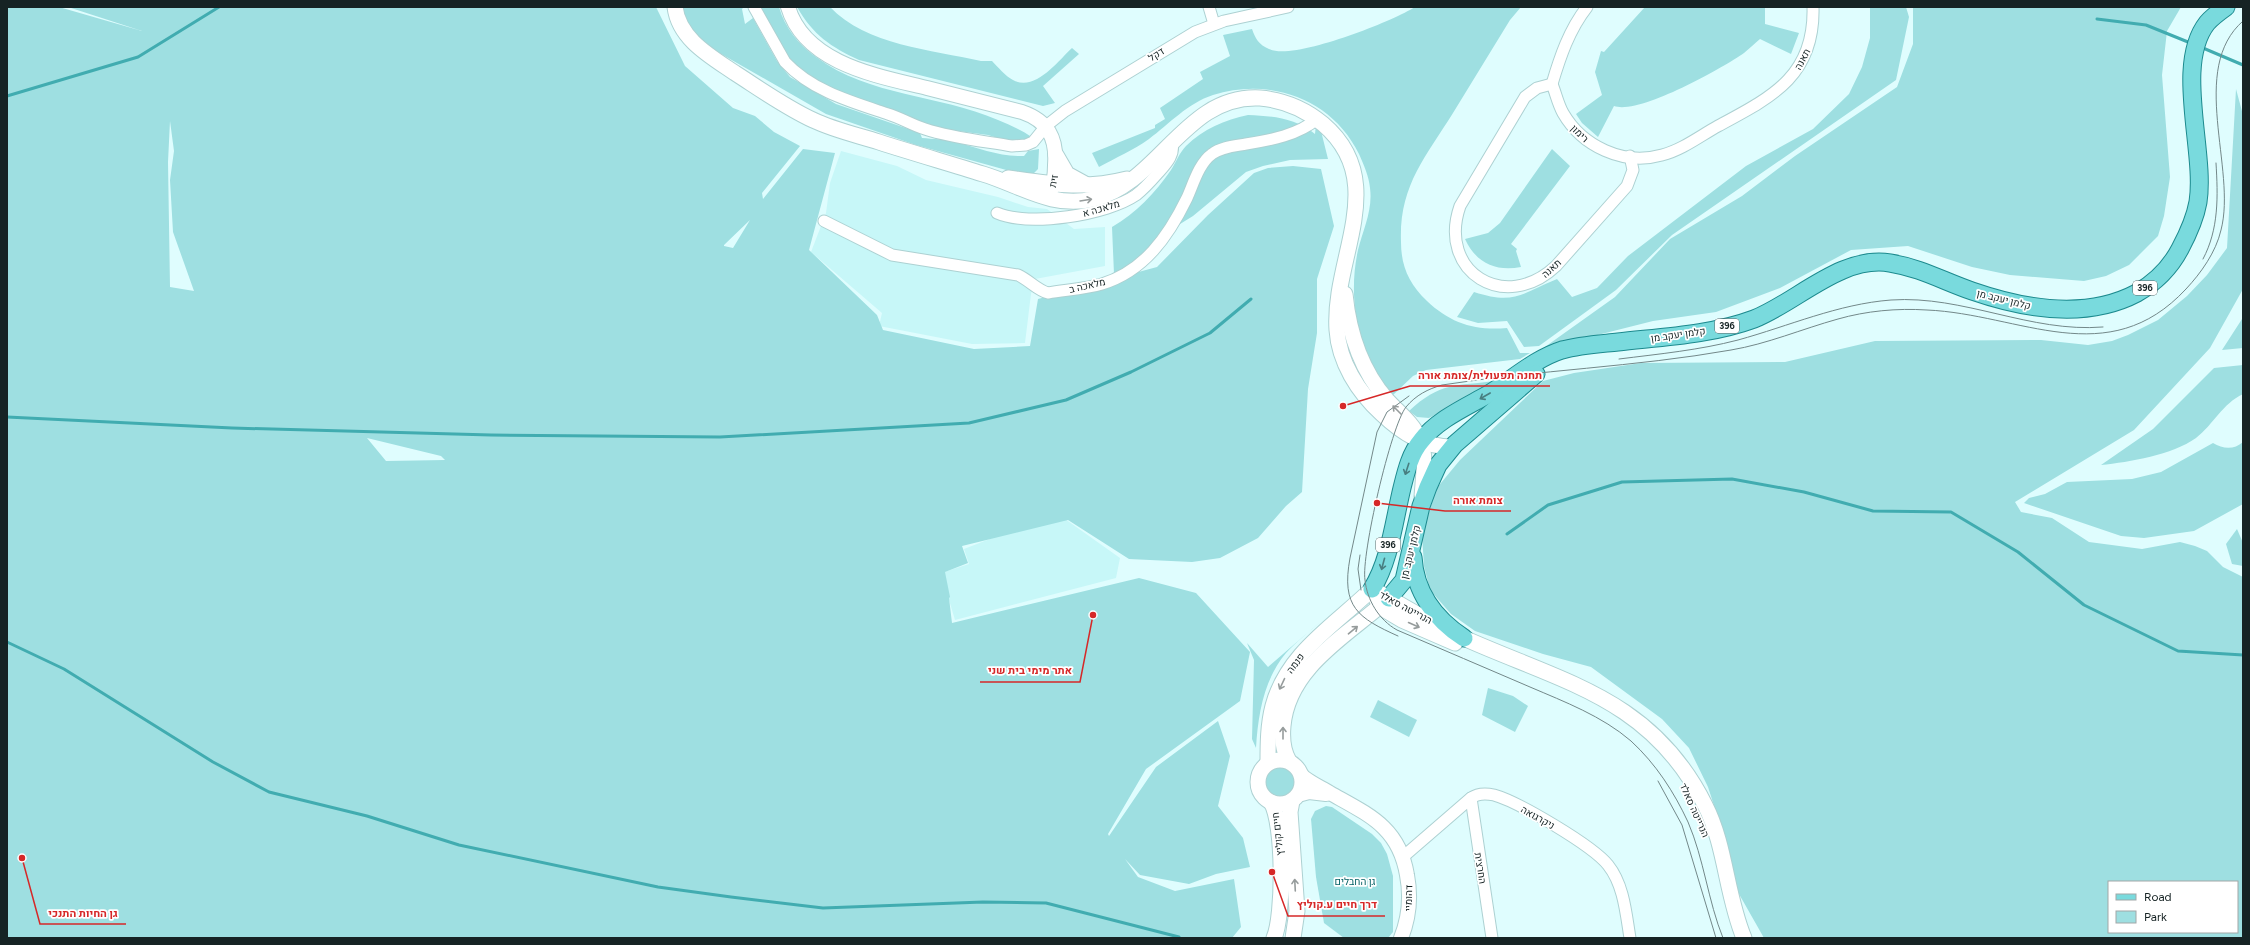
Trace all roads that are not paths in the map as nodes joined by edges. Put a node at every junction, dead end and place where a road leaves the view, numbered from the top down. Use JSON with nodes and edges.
{"nodes":[{"id":1,"x":675,"y":7,"type":"edge"},
{"id":2,"x":754,"y":7,"type":"edge"},
{"id":3,"x":788,"y":7,"type":"edge"},
{"id":4,"x":1209,"y":7,"type":"edge"},
{"id":5,"x":1288,"y":7,"type":"edge"},
{"id":6,"x":1587,"y":7,"type":"edge"},
{"id":7,"x":1813,"y":7,"type":"edge"},
{"id":8,"x":2226,"y":7,"type":"edge"},
{"id":9,"x":1214,"y":24,"type":"junction"},
{"id":10,"x":1552,"y":84,"type":"junction"},
{"id":11,"x":1317,"y":119,"type":"junction"},
{"id":12,"x":1043,"y":130,"type":"junction"},
{"id":13,"x":1172,"y":142,"type":"junction"},
{"id":14,"x":1056,"y":155,"type":"junction"},
{"id":15,"x":1630,"y":156,"type":"junction"},
{"id":16,"x":1139,"y":175,"type":"junction"},
{"id":17,"x":1090,"y":186,"type":"junction"},
{"id":18,"x":1049,"y":189,"type":"junction"},
{"id":19,"x":997,"y":213,"type":"dead end"},
{"id":20,"x":824,"y":221,"type":"dead end"},
{"id":21,"x":1595,"y":344,"type":"junction"},
{"id":22,"x":1421,"y":441,"type":"junction"},
{"id":23,"x":1452,"y":447,"type":"junction"},
{"id":24,"x":1421,"y":506,"type":"junction"},
{"id":25,"x":1413,"y":542,"type":"junction"},
{"id":26,"x":1372,"y":589,"type":"junction"},
{"id":27,"x":1384,"y":602,"type":"junction"},
{"id":28,"x":1464,"y":638,"type":"junction"},
{"id":29,"x":1289,"y":761,"type":"junction"},
{"id":30,"x":1268,"y":763,"type":"junction"},
{"id":31,"x":1301,"y":775,"type":"junction"},
{"id":32,"x":1333,"y":794,"type":"junction"},
{"id":33,"x":1295,"y":798,"type":"junction"},
{"id":34,"x":1470,"y":798,"type":"junction"},
{"id":35,"x":1271,"y":802,"type":"junction"},
{"id":36,"x":1404,"y":856,"type":"junction"},
{"id":37,"x":1274,"y":938,"type":"edge"},
{"id":38,"x":1293,"y":938,"type":"edge"},
{"id":39,"x":1401,"y":938,"type":"edge"},
{"id":40,"x":1492,"y":938,"type":"edge"},
{"id":41,"x":1630,"y":938,"type":"edge"},
{"id":42,"x":1733,"y":938,"type":"edge"},
{"id":43,"x":1744,"y":938,"type":"edge"}],
"edges":[{"from":1,"to":18,"type":"main road"},
{"from":2,"to":12,"type":"street","name":"דקל"},
{"from":3,"to":12,"type":"street"},
{"from":4,"to":9,"type":"street"},
{"from":5,"to":9,"type":"street","name":"דקל"},
{"from":6,"to":10,"type":"street"},
{"from":7,"to":15,"type":"street","name":"תאנה"},
{"from":8,"to":21,"type":"main road","name":"קלמן יעקב מן","number":"396"},
{"from":9,"to":12,"type":"street","name":"דקל"},
{"from":10,"to":15,"type":"street","name":"רימון"},
{"from":10,"to":15,"type":"street","name":"תאנה"},
{"from":11,"to":13,"type":"main road"},
{"from":11,"to":20,"type":"street","name":"מלאכה ב"},
{"from":11,"to":22,"type":"main road"},
{"from":12,"to":14,"type":"street","name":"זית"},
{"from":12,"to":18,"type":"street","name":"זית"},
{"from":13,"to":16,"type":"main road"},
{"from":13,"to":19,"type":"street","name":"מלאכה א"},
{"from":14,"to":17,"type":"main road"},
{"from":14,"to":18,"type":"street","name":"זית"},
{"from":16,"to":17,"type":"main road"},
{"from":18,"to":16,"type":"main road","one_way":true},
{"from":17,"to":18,"type":"main road"},
{"from":21,"to":22,"type":"main road","name":"קלמן יעקב מן","number":"396","one_way":true},
{"from":21,"to":23,"type":"main road","name":"קלמן יעקב מן","number":"396"},
{"from":22,"to":23,"type":"main road"},
{"from":22,"to":24,"type":"main road"},
{"from":22,"to":26,"type":"main road","name":"קלמן יעקב מן","number":"396","one_way":true},
{"from":23,"to":24,"type":"main road","name":"קלמן יעקב מן","number":"396"},
{"from":24,"to":25,"type":"main road","name":"קלמן יעקב מן","number":"396"},
{"from":25,"to":27,"type":"main road","name":"קלמן יעקב מן","number":"396"},
{"from":25,"to":28,"type":"main road"},
{"from":26,"to":27,"type":"main road","name":"הנרייטה סאלד"},
{"from":26,"to":30,"type":"main road","name":"פנמה","one_way":true},
{"from":27,"to":28,"type":"main road","name":"הנרייטה סאלד"},
{"from":29,"to":27,"type":"main road","name":"פנמה","one_way":true},
{"from":27,"to":42,"type":"main road","name":"הנרייטה סאלד","one_way":true},
{"from":28,"to":43,"type":"main road","name":"הנרייטה סאלד"},
{"from":29,"to":30,"type":"main road"},
{"from":29,"to":31,"type":"main road"},
{"from":30,"to":35,"type":"main road"},
{"from":31,"to":32,"type":"street"},
{"from":31,"to":33,"type":"main road"},
{"from":32,"to":33,"type":"street"},
{"from":32,"to":36,"type":"street"},
{"from":33,"to":35,"type":"main road"},
{"from":38,"to":33,"type":"main road","name":"חיים קוליץ","one_way":true},
{"from":34,"to":36,"type":"street"},
{"from":34,"to":40,"type":"street","name":"החרצית"},
{"from":34,"to":41,"type":"street","name":"ניקרגואה"},
{"from":35,"to":37,"type":"main road","name":"חיים קוליץ"},
{"from":36,"to":39,"type":"street","name":"דהומיי"}]}
